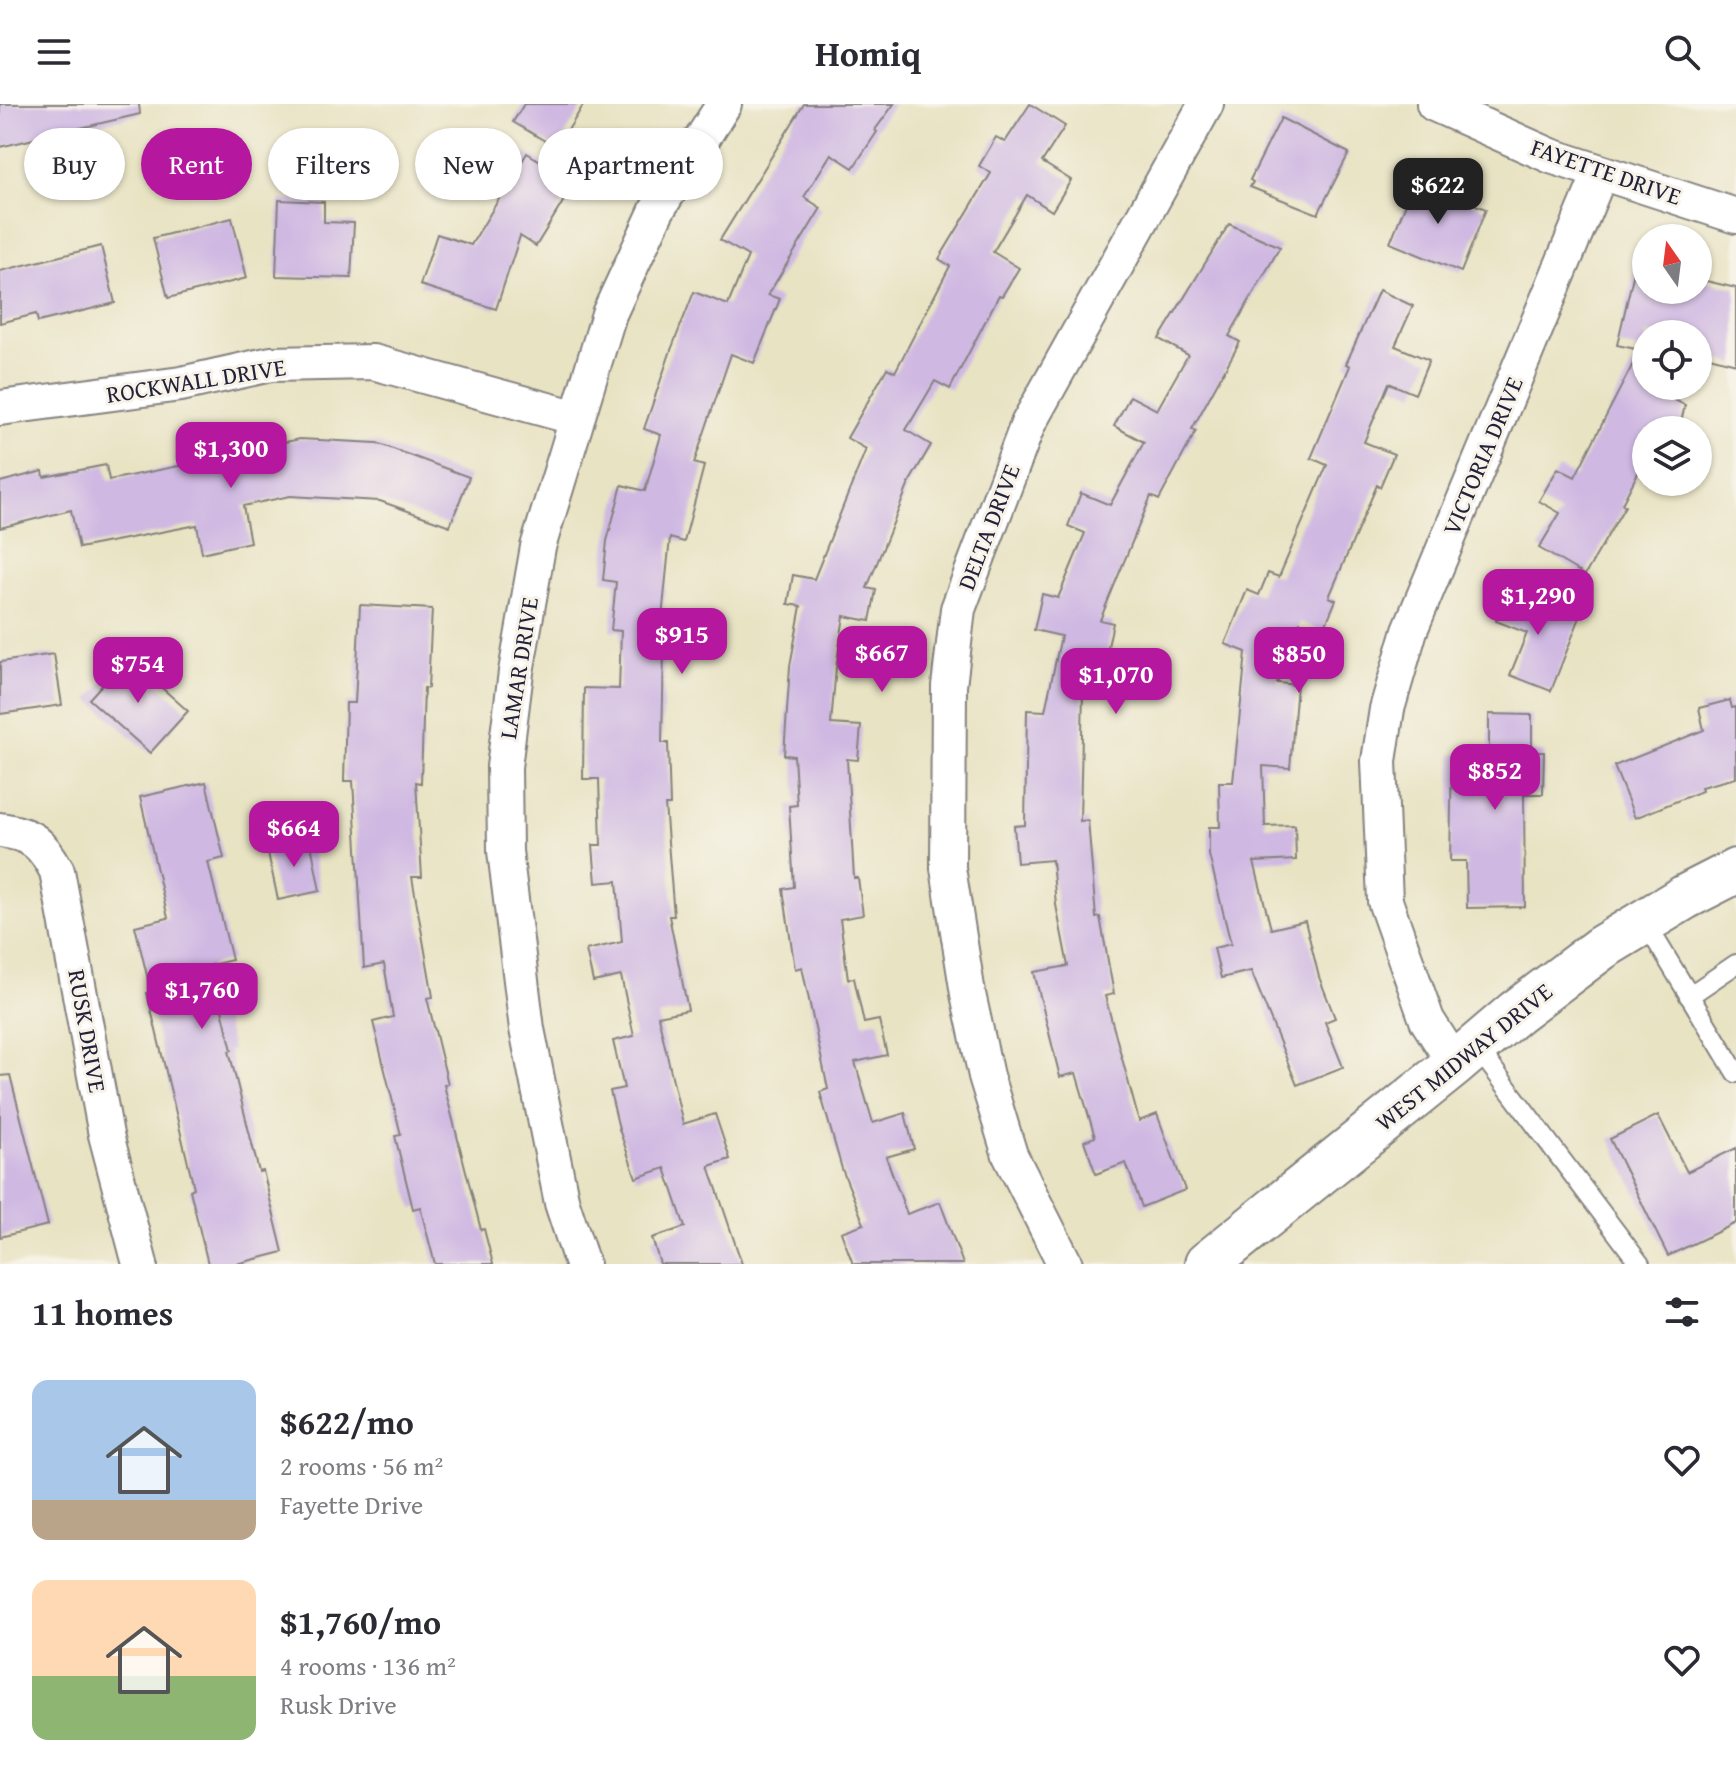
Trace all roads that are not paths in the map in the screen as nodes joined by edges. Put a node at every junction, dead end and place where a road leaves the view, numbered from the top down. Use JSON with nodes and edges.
{"nodes":[{"id":1,"x":724,"y":104,"type":"edge"},
{"id":2,"x":1206,"y":104,"type":"edge"},
{"id":3,"x":1434,"y":104,"type":"edge"},
{"id":4,"x":1600,"y":174,"type":"junction"},
{"id":5,"x":1736,"y":216,"type":"edge"},
{"id":6,"x":0,"y":408,"type":"edge"},
{"id":7,"x":577,"y":418,"type":"junction"},
{"id":8,"x":0,"y":830,"type":"edge"},
{"id":9,"x":1736,"y":871,"type":"edge"},
{"id":10,"x":1645,"y":922,"type":"junction"},
{"id":11,"x":1736,"y":964,"type":"edge"},
{"id":12,"x":1689,"y":996,"type":"junction"},
{"id":13,"x":1465,"y":1055,"type":"junction"},
{"id":14,"x":1736,"y":1073,"type":"edge"},
{"id":15,"x":140,"y":1264,"type":"edge"},
{"id":16,"x":582,"y":1264,"type":"edge"},
{"id":17,"x":1065,"y":1264,"type":"edge"},
{"id":18,"x":1207,"y":1264,"type":"edge"},
{"id":19,"x":1640,"y":1264,"type":"edge"}],
"edges":[{"from":1,"to":7,"type":"street","name":"LAMAR DRIVE"},
{"from":2,"to":17,"type":"street","name":"DELTA DRIVE"},
{"from":3,"to":4,"type":"street","name":"FAYETTE DRIVE"},
{"from":4,"to":5,"type":"street","name":"FAYETTE DRIVE"},
{"from":4,"to":13,"type":"street","name":"VICTORIA DRIVE"},
{"from":6,"to":7,"type":"street","name":"ROCKWALL DRIVE"},
{"from":7,"to":16,"type":"street","name":"LAMAR DRIVE"},
{"from":8,"to":15,"type":"street","name":"RUSK DRIVE"},
{"from":9,"to":10,"type":"street","name":"WEST MIDWAY DRIVE"},
{"from":10,"to":12,"type":"lane"},
{"from":10,"to":13,"type":"street","name":"WEST MIDWAY DRIVE"},
{"from":11,"to":12,"type":"lane"},
{"from":12,"to":14,"type":"lane"},
{"from":13,"to":18,"type":"street","name":"WEST MIDWAY DRIVE"},
{"from":13,"to":19,"type":"lane"}]}
